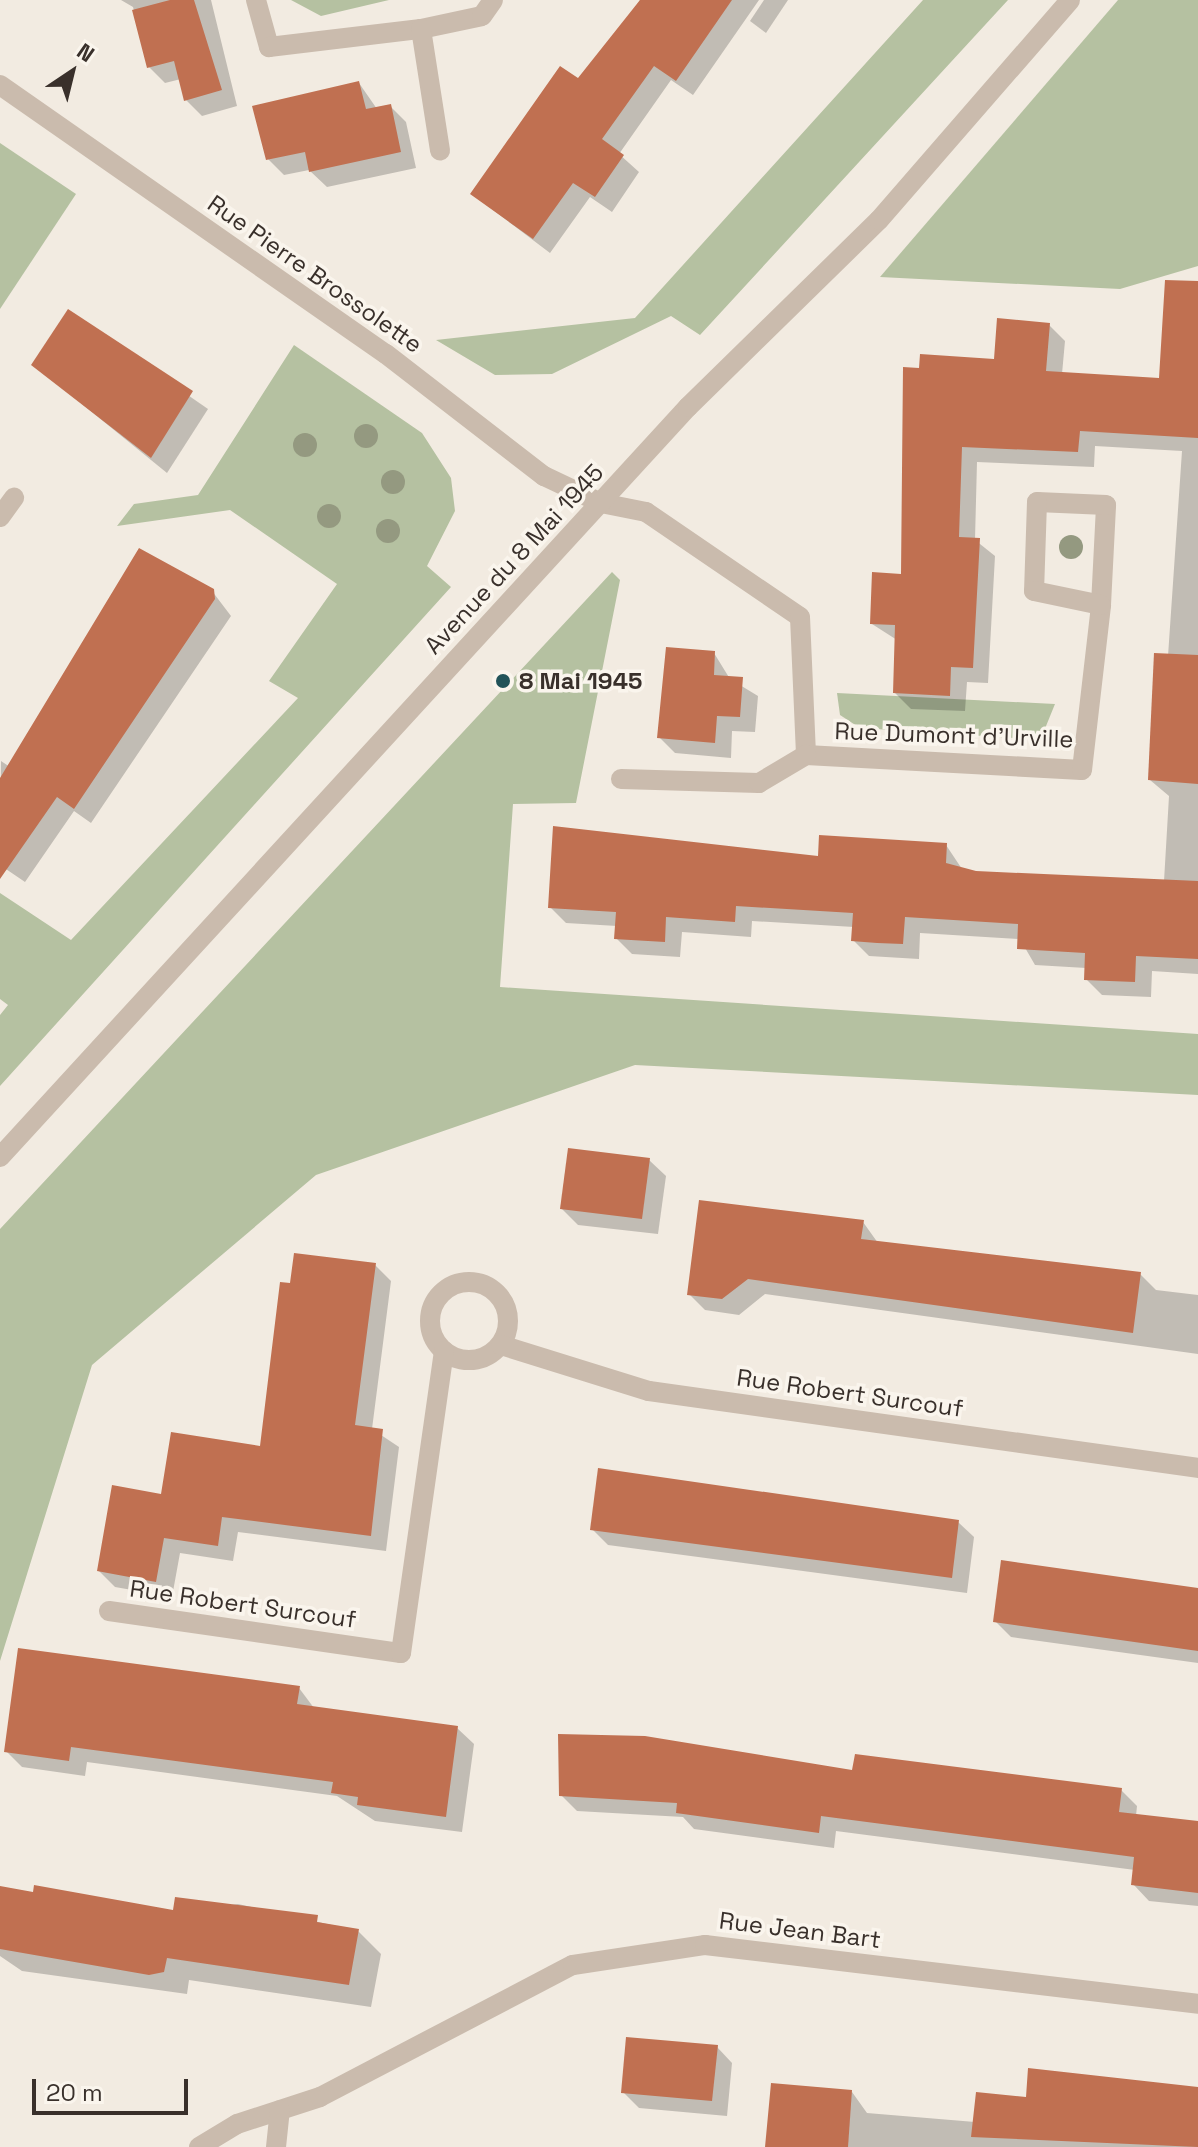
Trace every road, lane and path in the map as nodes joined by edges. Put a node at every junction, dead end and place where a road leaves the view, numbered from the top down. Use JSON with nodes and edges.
{"nodes":[{"id":1,"x":256,"y":0,"type":"edge"},
{"id":2,"x":1070,"y":0,"type":"edge"},
{"id":3,"x":484,"y":5,"type":"edge"},
{"id":4,"x":421,"y":29,"type":"junction"},
{"id":5,"x":0,"y":85,"type":"edge"},
{"id":6,"x":440,"y":151,"type":"dead end"},
{"id":7,"x":14,"y":498,"type":"dead end"},
{"id":8,"x":601,"y":503,"type":"junction"},
{"id":9,"x":0,"y":517,"type":"edge"},
{"id":10,"x":1101,"y":605,"type":"junction"},
{"id":11,"x":806,"y":755,"type":"junction"},
{"id":12,"x":621,"y":779,"type":"dead end"},
{"id":13,"x":0,"y":1157,"type":"edge"},
{"id":14,"x":501,"y":1345,"type":"junction"},
{"id":15,"x":444,"y":1351,"type":"junction"},
{"id":16,"x":1198,"y":1468,"type":"edge"},
{"id":17,"x":109,"y":1611,"type":"dead end"},
{"id":18,"x":1198,"y":2004,"type":"edge"},
{"id":19,"x":280,"y":2110,"type":"junction"},
{"id":20,"x":199,"y":2147,"type":"edge"},
{"id":21,"x":276,"y":2147,"type":"edge"}],
"edges":[{"from":1,"to":4,"type":"street"},
{"from":2,"to":8,"type":"street","name":"Avenue du 8 Mai 1945"},
{"from":3,"to":4,"type":"street"},
{"from":4,"to":6,"type":"street"},
{"from":5,"to":8,"type":"street","name":"Rue Pierre Brossolette"},
{"from":7,"to":9,"type":"street"},
{"from":8,"to":11,"type":"street","name":"Rue Dumont d'Urville"},
{"from":8,"to":13,"type":"street","name":"Avenue du 8 Mai 1945"},
{"from":10,"to":10,"type":"street","name":"Rue Dumont d'Urville"},
{"from":10,"to":11,"type":"street","name":"Rue Dumont d'Urville"},
{"from":11,"to":12,"type":"street","name":"Rue Dumont d'Urville"},
{"from":14,"to":15,"type":"street"},
{"from":14,"to":15,"type":"street","name":"Rue Robert Surcouf"},
{"from":14,"to":16,"type":"street","name":"Rue Robert Surcouf"},
{"from":15,"to":17,"type":"street","name":"Rue Robert Surcouf"},
{"from":18,"to":19,"type":"street","name":"Rue Jean Bart"},
{"from":19,"to":20,"type":"street","name":"Rue Jean Bart"},
{"from":19,"to":21,"type":"street"}]}
